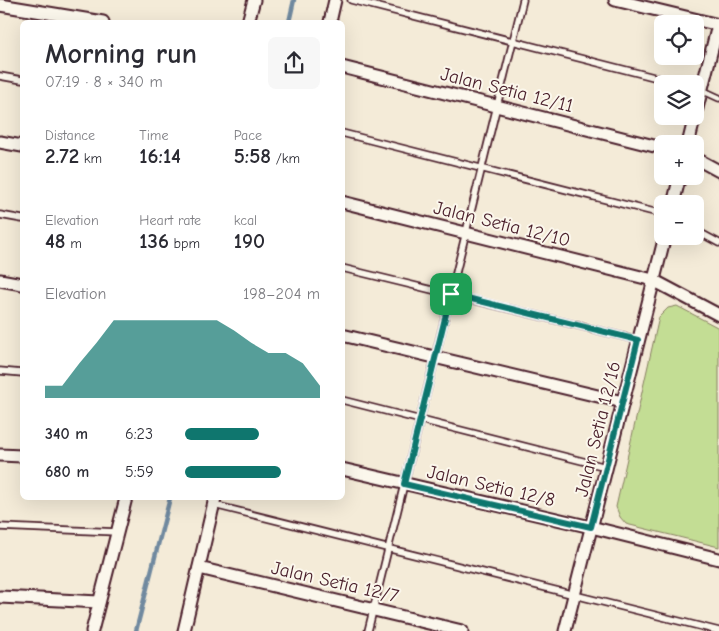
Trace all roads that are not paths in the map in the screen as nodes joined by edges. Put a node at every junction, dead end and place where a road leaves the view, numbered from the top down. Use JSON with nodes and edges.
{"nodes":[{"id":1,"x":254,"y":0,"type":"edge"},
{"id":2,"x":335,"y":0,"type":"edge"},
{"id":3,"x":350,"y":0,"type":"edge"},
{"id":4,"x":523,"y":0,"type":"edge"},
{"id":5,"x":615,"y":0,"type":"edge"},
{"id":6,"x":0,"y":5,"type":"edge"},
{"id":7,"x":91,"y":20,"type":"edge"},
{"id":8,"x":249,"y":20,"type":"edge"},
{"id":9,"x":330,"y":20,"type":"edge"},
{"id":10,"x":718,"y":25,"type":"edge"},
{"id":11,"x":513,"y":41,"type":"junction"},
{"id":12,"x":345,"y":68,"type":"edge"},
{"id":13,"x":702,"y":75,"type":"edge"},
{"id":14,"x":0,"y":76,"type":"edge"},
{"id":15,"x":654,"y":77,"type":"edge"},
{"id":16,"x":20,"y":80,"type":"edge"},
{"id":17,"x":704,"y":91,"type":"edge"},
{"id":18,"x":719,"y":98,"type":"edge"},
{"id":19,"x":497,"y":106,"type":"junction"},
{"id":20,"x":345,"y":134,"type":"edge"},
{"id":21,"x":0,"y":142,"type":"edge"},
{"id":22,"x":20,"y":146,"type":"edge"},
{"id":23,"x":654,"y":146,"type":"edge"},
{"id":24,"x":704,"y":163,"type":"edge"},
{"id":25,"x":481,"y":168,"type":"junction"},
{"id":26,"x":719,"y":171,"type":"edge"},
{"id":27,"x":345,"y":203,"type":"edge"},
{"id":28,"x":654,"y":212,"type":"edge"},
{"id":29,"x":0,"y":215,"type":"edge"},
{"id":30,"x":20,"y":219,"type":"edge"},
{"id":31,"x":466,"y":233,"type":"junction"},
{"id":32,"x":704,"y":235,"type":"edge"},
{"id":33,"x":719,"y":243,"type":"edge"},
{"id":34,"x":662,"y":245,"type":"edge"},
{"id":35,"x":345,"y":269,"type":"edge"},
{"id":36,"x":0,"y":280,"type":"edge"},
{"id":37,"x":654,"y":280,"type":"junction"},
{"id":38,"x":20,"y":284,"type":"edge"},
{"id":39,"x":451,"y":294,"type":"junction"},
{"id":40,"x":719,"y":315,"type":"edge"},
{"id":41,"x":345,"y":336,"type":"edge"},
{"id":42,"x":638,"y":340,"type":"junction"},
{"id":43,"x":435,"y":357,"type":"junction"},
{"id":44,"x":0,"y":371,"type":"edge"},
{"id":45,"x":20,"y":373,"type":"edge"},
{"id":46,"x":345,"y":401,"type":"edge"},
{"id":47,"x":623,"y":402,"type":"junction"},
{"id":48,"x":420,"y":420,"type":"junction"},
{"id":49,"x":0,"y":455,"type":"edge"},
{"id":50,"x":20,"y":456,"type":"edge"},
{"id":51,"x":606,"y":467,"type":"junction"},
{"id":52,"x":345,"y":470,"type":"edge"},
{"id":53,"x":404,"y":484,"type":"junction"},
{"id":54,"x":125,"y":500,"type":"edge"},
{"id":55,"x":215,"y":501,"type":"edge"},
{"id":56,"x":0,"y":527,"type":"edge"},
{"id":57,"x":591,"y":527,"type":"junction"},
{"id":58,"x":117,"y":532,"type":"junction"},
{"id":59,"x":388,"y":548,"type":"junction"},
{"id":60,"x":719,"y":559,"type":"edge"},
{"id":61,"x":198,"y":568,"type":"junction"},
{"id":62,"x":574,"y":594,"type":"junction"},
{"id":63,"x":0,"y":597,"type":"edge"},
{"id":64,"x":99,"y":602,"type":"junction"},
{"id":65,"x":373,"y":609,"type":"junction"},
{"id":66,"x":92,"y":631,"type":"edge"},
{"id":67,"x":184,"y":631,"type":"edge"},
{"id":68,"x":368,"y":631,"type":"edge"},
{"id":69,"x":462,"y":631,"type":"edge"},
{"id":70,"x":565,"y":631,"type":"edge"},
{"id":71,"x":719,"y":631,"type":"edge"}],
"edges":[{"from":1,"to":8,"type":"street"},
{"from":2,"to":9,"type":"street"},
{"from":3,"to":11,"type":"lane"},
{"from":4,"to":11,"type":"lane"},
{"from":5,"to":10,"type":"street"},
{"from":6,"to":7,"type":"street"},
{"from":10,"to":13,"type":"street"},
{"from":11,"to":15,"type":"lane"},
{"from":11,"to":19,"type":"lane"},
{"from":12,"to":19,"type":"street","name":"Jalan Setia 12/11"},
{"from":14,"to":16,"type":"lane"},
{"from":17,"to":18,"type":"lane"},
{"from":19,"to":23,"type":"street","name":"Jalan Setia 12/11"},
{"from":19,"to":25,"type":"lane"},
{"from":20,"to":25,"type":"lane"},
{"from":21,"to":22,"type":"street"},
{"from":24,"to":26,"type":"street"},
{"from":25,"to":28,"type":"lane"},
{"from":25,"to":31,"type":"lane"},
{"from":27,"to":31,"type":"street","name":"Jalan Setia 12/10"},
{"from":29,"to":30,"type":"lane"},
{"from":31,"to":37,"type":"street","name":"Jalan Setia 12/10"},
{"from":31,"to":39,"type":"lane"},
{"from":32,"to":33,"type":"lane"},
{"from":34,"to":37,"type":"street","name":"Jalan Setia 12/16"},
{"from":35,"to":39,"type":"lane"},
{"from":36,"to":38,"type":"street"},
{"from":37,"to":40,"type":"street","name":"Jalan Setia 12/10"},
{"from":37,"to":42,"type":"street","name":"Jalan Setia 12/16"},
{"from":39,"to":42,"type":"lane"},
{"from":39,"to":43,"type":"lane"},
{"from":41,"to":43,"type":"street"},
{"from":42,"to":47,"type":"street","name":"Jalan Setia 12/16"},
{"from":43,"to":47,"type":"street"},
{"from":43,"to":48,"type":"lane"},
{"from":44,"to":45,"type":"lane"},
{"from":46,"to":48,"type":"lane"},
{"from":47,"to":51,"type":"street","name":"Jalan Setia 12/16"},
{"from":48,"to":51,"type":"lane"},
{"from":48,"to":53,"type":"lane"},
{"from":49,"to":50,"type":"street"},
{"from":51,"to":57,"type":"street","name":"Jalan Setia 12/16"},
{"from":52,"to":53,"type":"street","name":"Jalan Setia 12/8"},
{"from":53,"to":57,"type":"street","name":"Jalan Setia 12/8"},
{"from":53,"to":59,"type":"lane"},
{"from":54,"to":58,"type":"street"},
{"from":55,"to":59,"type":"lane"},
{"from":55,"to":61,"type":"street"},
{"from":56,"to":58,"type":"lane"},
{"from":57,"to":60,"type":"street","name":"Jalan Setia 12/8"},
{"from":57,"to":62,"type":"street","name":"Jalan Setia 12/16"},
{"from":58,"to":64,"type":"street"},
{"from":59,"to":62,"type":"lane"},
{"from":59,"to":65,"type":"lane"},
{"from":61,"to":65,"type":"street","name":"Jalan Setia 12/7"},
{"from":61,"to":67,"type":"street"},
{"from":62,"to":70,"type":"street","name":"Jalan Setia 12/16"},
{"from":62,"to":71,"type":"lane"},
{"from":63,"to":64,"type":"street"},
{"from":64,"to":66,"type":"street"},
{"from":65,"to":68,"type":"lane"},
{"from":65,"to":69,"type":"street","name":"Jalan Setia 12/7"}]}
